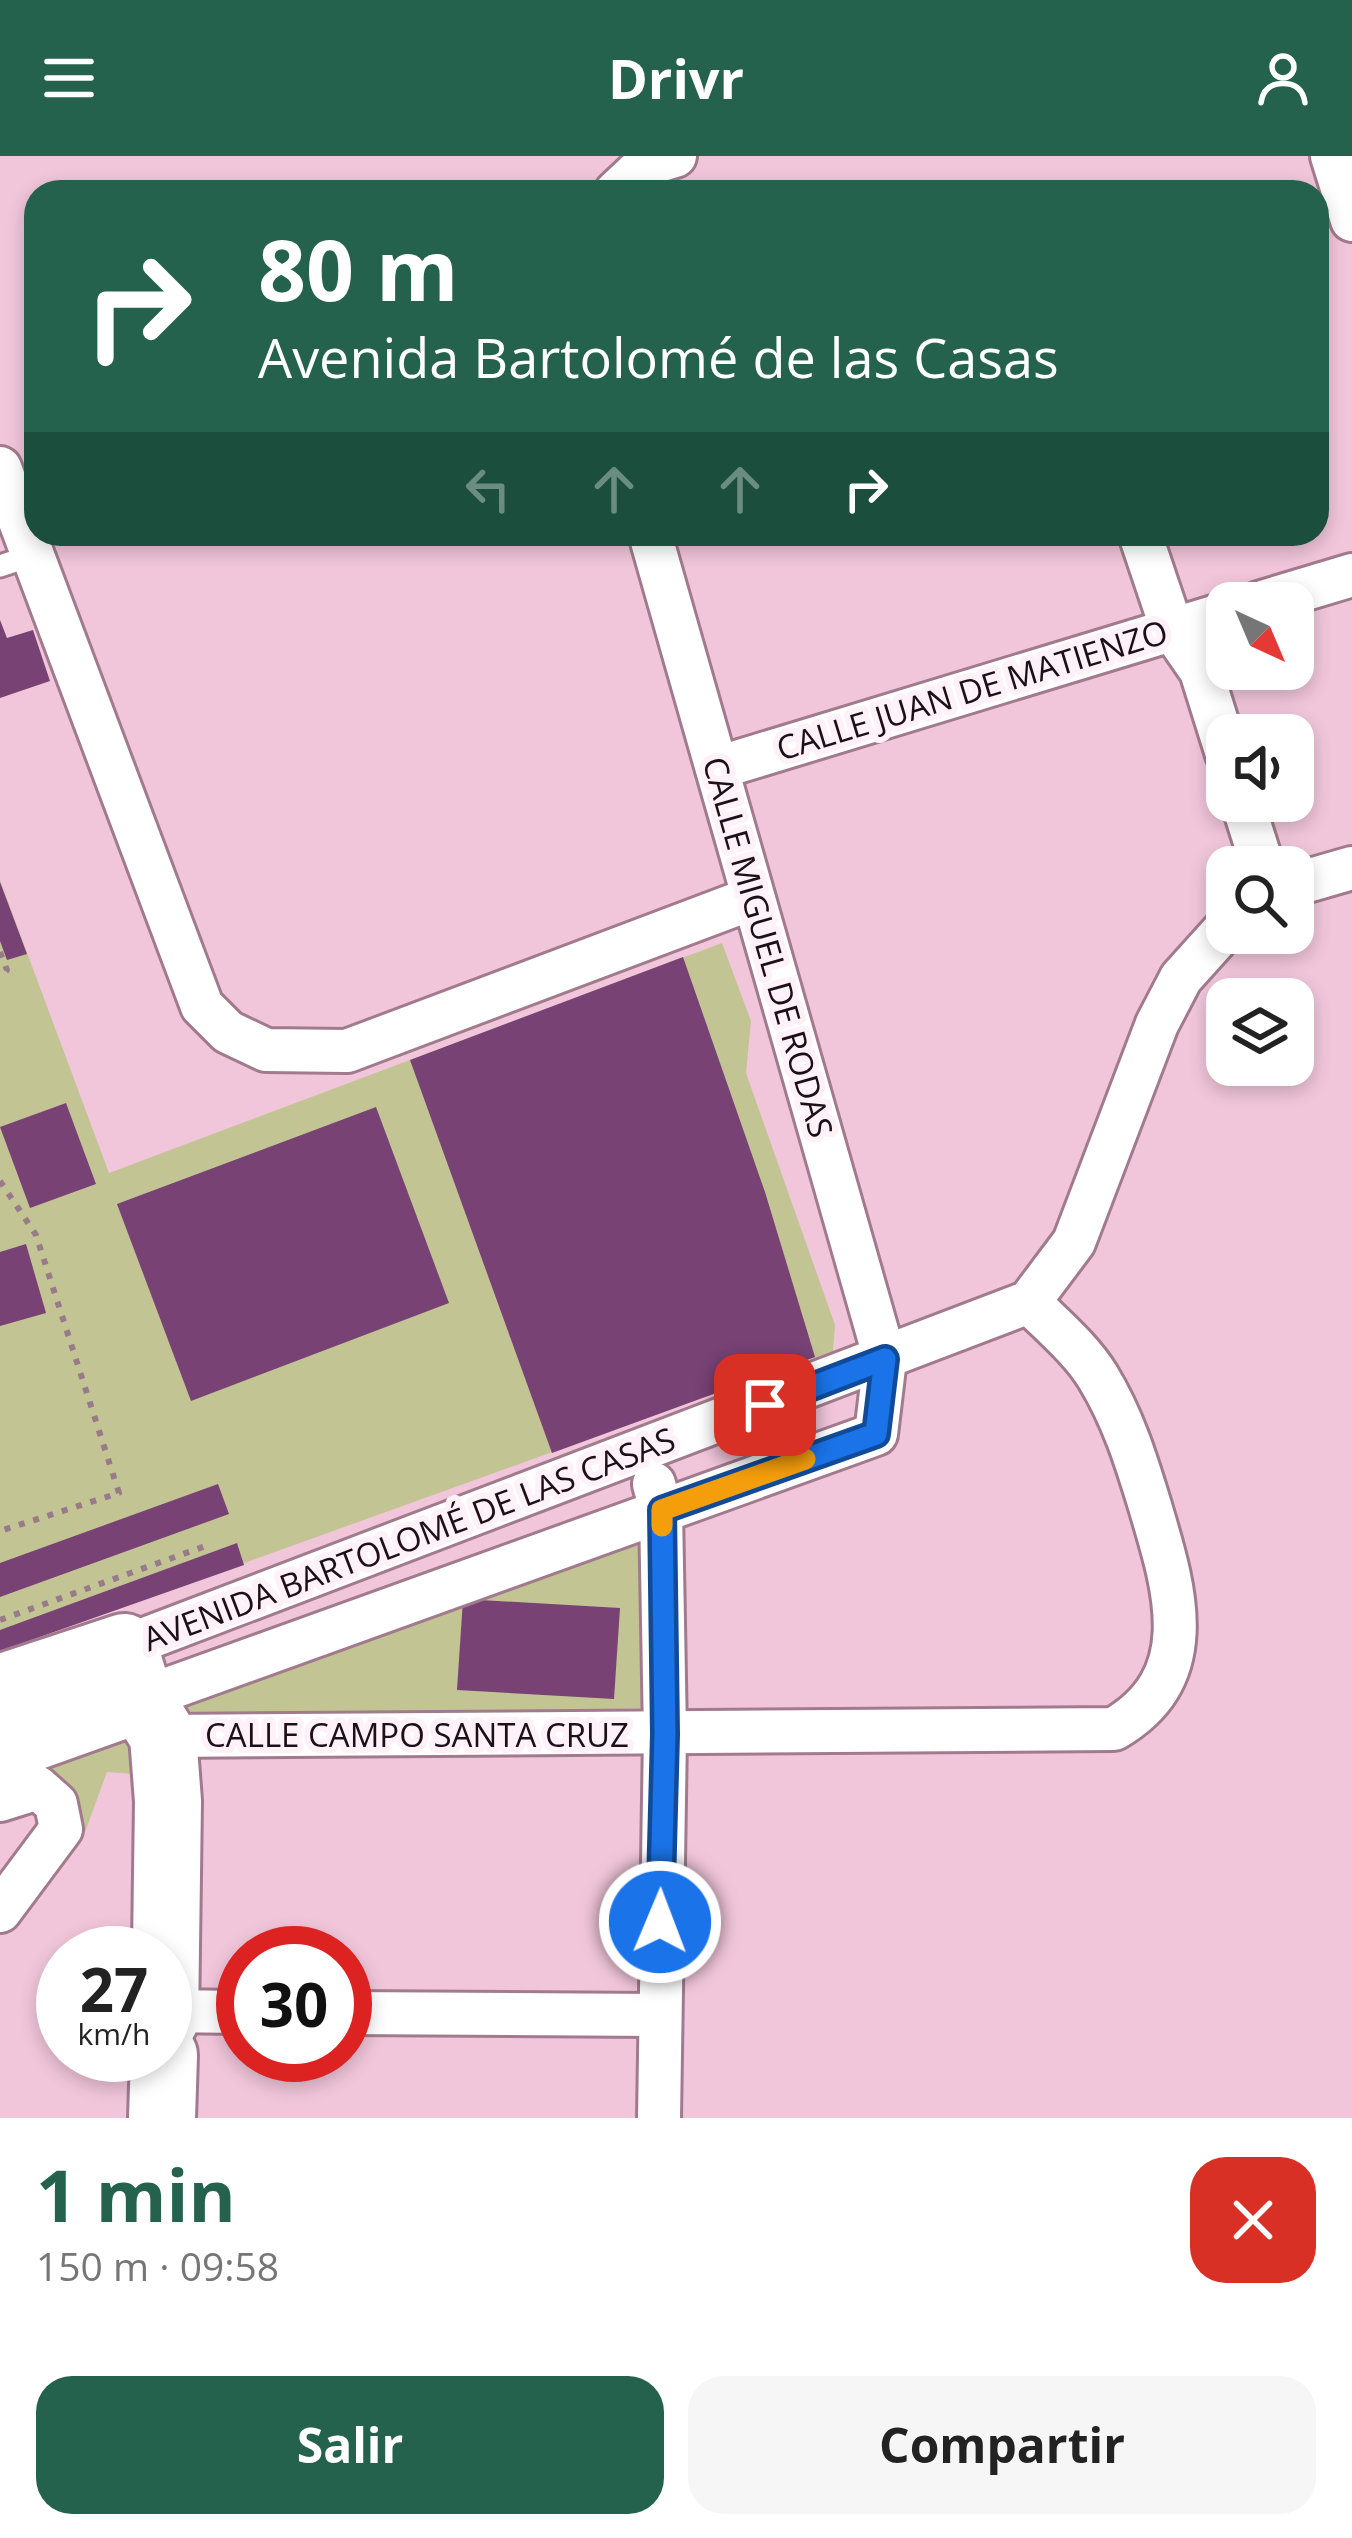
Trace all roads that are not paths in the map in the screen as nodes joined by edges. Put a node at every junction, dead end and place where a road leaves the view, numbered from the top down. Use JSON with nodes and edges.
{"nodes":[{"id":1,"x":675,"y":156,"type":"edge"},
{"id":2,"x":1332,"y":156,"type":"edge"},
{"id":3,"x":628,"y":180,"type":"edge"},
{"id":4,"x":1352,"y":220,"type":"edge"},
{"id":5,"x":0,"y":467,"type":"edge"},
{"id":6,"x":653,"y":546,"type":"edge"},
{"id":7,"x":1145,"y":546,"type":"edge"},
{"id":8,"x":16,"y":560,"type":"edge"},
{"id":9,"x":1352,"y":574,"type":"edge"},
{"id":10,"x":1314,"y":586,"type":"edge"},
{"id":11,"x":1206,"y":619,"type":"edge"},
{"id":12,"x":1172,"y":629,"type":"junction"},
{"id":13,"x":1214,"y":714,"type":"edge"},
{"id":14,"x":717,"y":768,"type":"junction"},
{"id":15,"x":1352,"y":868,"type":"edge"},
{"id":16,"x":1314,"y":879,"type":"edge"},
{"id":17,"x":754,"y":898,"type":"junction"},
{"id":18,"x":1206,"y":950,"type":"edge"},
{"id":19,"x":1030,"y":1302,"type":"junction"},
{"id":20,"x":885,"y":1359,"type":"junction"},
{"id":21,"x":644,"y":1450,"type":"junction"},
{"id":22,"x":662,"y":1510,"type":"junction"},
{"id":23,"x":0,"y":1688,"type":"edge"},
{"id":24,"x":142,"y":1694,"type":"junction"},
{"id":25,"x":665,"y":1734,"type":"junction"},
{"id":26,"x":0,"y":1749,"type":"edge"},
{"id":27,"x":0,"y":1800,"type":"edge"},
{"id":28,"x":0,"y":1911,"type":"edge"},
{"id":29,"x":167,"y":1926,"type":"edge"},
{"id":30,"x":372,"y":2013,"type":"edge"},
{"id":31,"x":658,"y":2015,"type":"junction"},
{"id":32,"x":163,"y":2082,"type":"edge"},
{"id":33,"x":162,"y":2118,"type":"edge"},
{"id":34,"x":659,"y":2118,"type":"edge"}],
"edges":[{"from":1,"to":3,"type":"street"},
{"from":2,"to":4,"type":"street"},
{"from":5,"to":8,"type":"street"},
{"from":6,"to":14,"type":"street","name":"CALLE MIGUEL DE RODAS"},
{"from":7,"to":12,"type":"street"},
{"from":8,"to":17,"type":"street"},
{"from":9,"to":10,"type":"street"},
{"from":11,"to":12,"type":"street","name":"CALLE JUAN DE MATIENZO"},
{"from":12,"to":13,"type":"street"},
{"from":12,"to":14,"type":"street","name":"CALLE JUAN DE MATIENZO"},
{"from":14,"to":17,"type":"street","name":"CALLE MIGUEL DE RODAS"},
{"from":15,"to":16,"type":"street"},
{"from":17,"to":20,"type":"street","name":"CALLE MIGUEL DE RODAS"},
{"from":18,"to":19,"type":"street"},
{"from":19,"to":20,"type":"street"},
{"from":19,"to":25,"type":"street","name":"CALLE CAMPO SANTA CRUZ"},
{"from":20,"to":21,"type":"street","name":"AVENIDA BARTOLOMÉ DE LAS CASAS"},
{"from":20,"to":22,"type":"street","name":"AVENIDA BARTOLOMÉ DE LAS CASAS"},
{"from":21,"to":22,"type":"street"},
{"from":21,"to":24,"type":"street","name":"AVENIDA BARTOLOMÉ DE LAS CASAS"},
{"from":22,"to":24,"type":"street","name":"AVENIDA BARTOLOMÉ DE LAS CASAS"},
{"from":22,"to":25,"type":"street"},
{"from":23,"to":24,"type":"main road","name":"AVENIDA BARTOLOMÉ DE LAS CASAS"},
{"from":24,"to":25,"type":"street","name":"CALLE CAMPO SANTA CRUZ"},
{"from":24,"to":26,"type":"main road","name":"AVENIDA BARTOLOMÉ DE LAS CASAS"},
{"from":24,"to":29,"type":"main road"},
{"from":25,"to":31,"type":"street"},
{"from":27,"to":28,"type":"street"},
{"from":30,"to":31,"type":"street"},
{"from":31,"to":34,"type":"street"},
{"from":32,"to":33,"type":"main road"}]}
